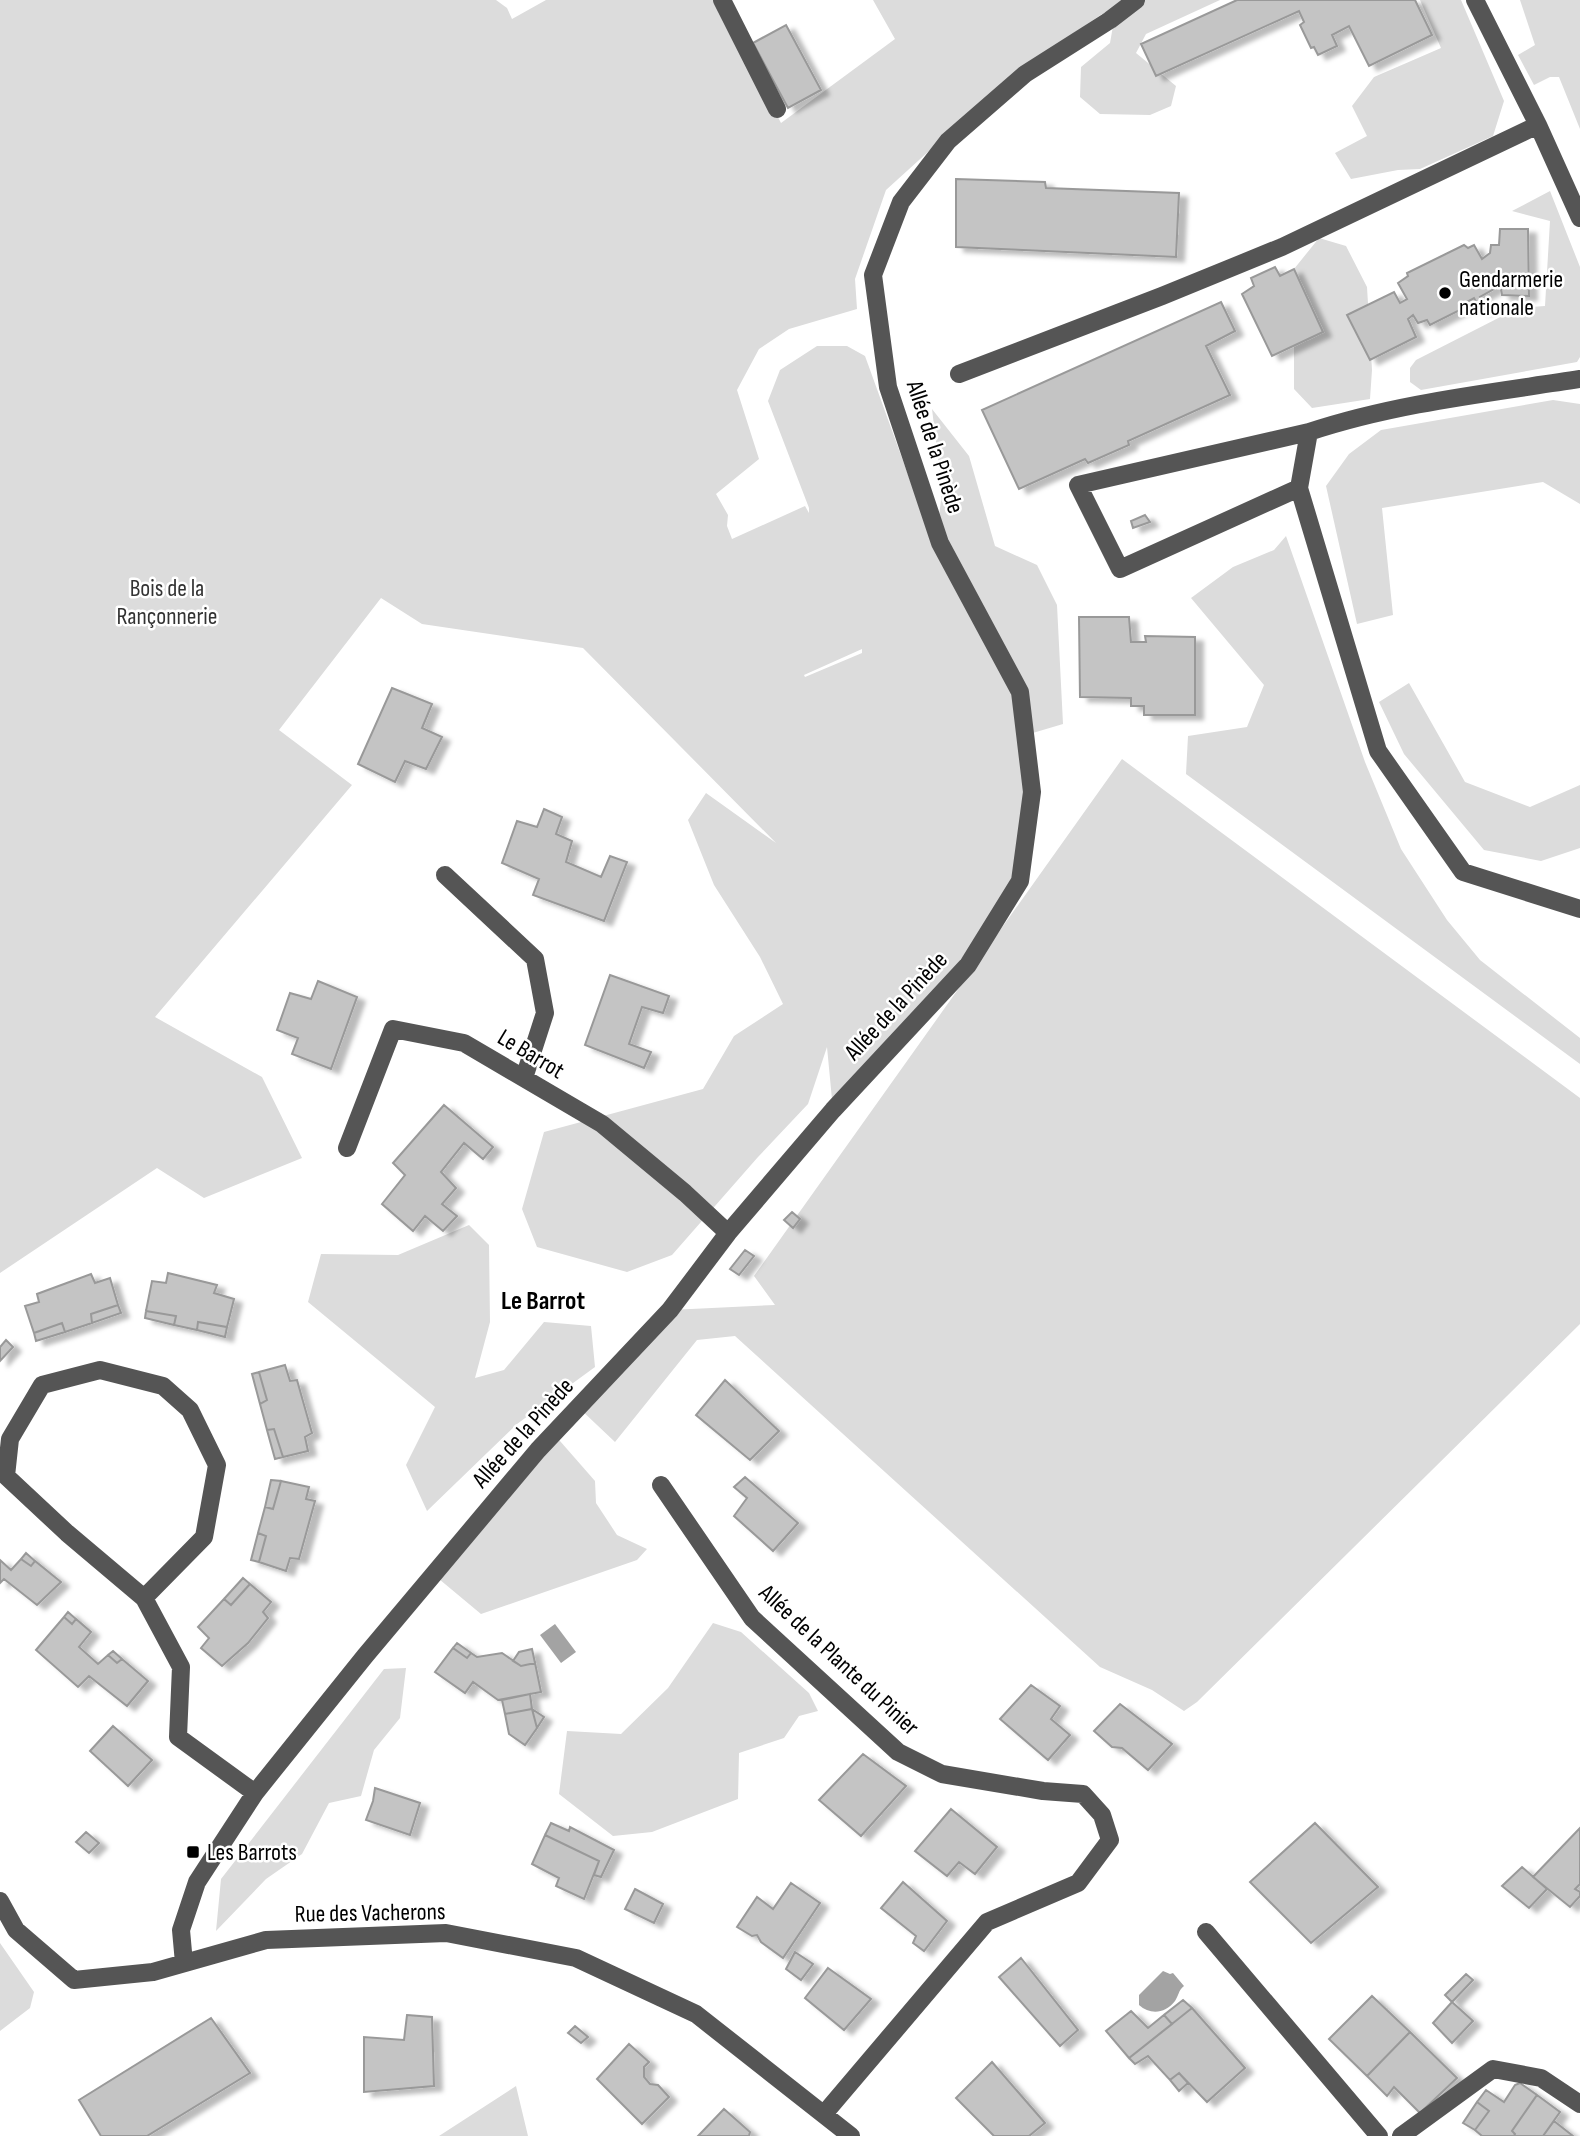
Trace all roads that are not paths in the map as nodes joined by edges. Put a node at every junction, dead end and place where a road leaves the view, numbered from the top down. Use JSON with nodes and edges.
{"nodes":[{"id":1,"x":722,"y":0,"type":"edge"},
{"id":2,"x":1136,"y":0,"type":"edge"},
{"id":3,"x":1475,"y":0,"type":"edge"},
{"id":4,"x":777,"y":109,"type":"dead end"},
{"id":5,"x":1538,"y":125,"type":"junction"},
{"id":6,"x":1580,"y":218,"type":"edge"},
{"id":7,"x":959,"y":374,"type":"dead end"},
{"id":8,"x":1580,"y":380,"type":"edge"},
{"id":9,"x":1309,"y":432,"type":"junction"},
{"id":10,"x":1299,"y":488,"type":"junction"},
{"id":11,"x":445,"y":876,"type":"dead end"},
{"id":12,"x":1580,"y":909,"type":"edge"},
{"id":13,"x":524,"y":1078,"type":"junction"},
{"id":14,"x":347,"y":1148,"type":"dead end"},
{"id":15,"x":728,"y":1233,"type":"junction"},
{"id":16,"x":662,"y":1485,"type":"dead end"},
{"id":17,"x":144,"y":1598,"type":"junction"},
{"id":18,"x":255,"y":1793,"type":"junction"},
{"id":19,"x":0,"y":1901,"type":"edge"},
{"id":20,"x":1206,"y":1932,"type":"dead end"},
{"id":21,"x":184,"y":1963,"type":"junction"},
{"id":22,"x":1580,"y":2104,"type":"edge"},
{"id":23,"x":824,"y":2114,"type":"junction"},
{"id":24,"x":851,"y":2136,"type":"edge"},
{"id":25,"x":1379,"y":2136,"type":"edge"},
{"id":26,"x":1401,"y":2136,"type":"edge"}],
"edges":[{"from":1,"to":4,"type":"street"},
{"from":2,"to":15,"type":"street","name":"Allée de la Pinède"},
{"from":3,"to":5,"type":"street"},
{"from":5,"to":6,"type":"street"},
{"from":5,"to":7,"type":"street"},
{"from":8,"to":9,"type":"street"},
{"from":9,"to":10,"type":"street"},
{"from":9,"to":10,"type":"street"},
{"from":10,"to":12,"type":"street"},
{"from":11,"to":13,"type":"street"},
{"from":13,"to":14,"type":"street","name":"Le Barrot"},
{"from":13,"to":15,"type":"street","name":"Le Barrot"},
{"from":15,"to":18,"type":"street","name":"Allée de la Pinède"},
{"from":16,"to":23,"type":"street","name":"Allée de la Plante du Pinier"},
{"from":17,"to":17,"type":"street"},
{"from":17,"to":18,"type":"street"},
{"from":18,"to":21,"type":"street","name":"Allée de la Pinède"},
{"from":19,"to":21,"type":"street","name":"Rue des Vacherons"},
{"from":20,"to":25,"type":"street"},
{"from":21,"to":23,"type":"street","name":"Rue des Vacherons"},
{"from":22,"to":26,"type":"street"},
{"from":23,"to":24,"type":"street","name":"Rue des Vacherons"}]}
